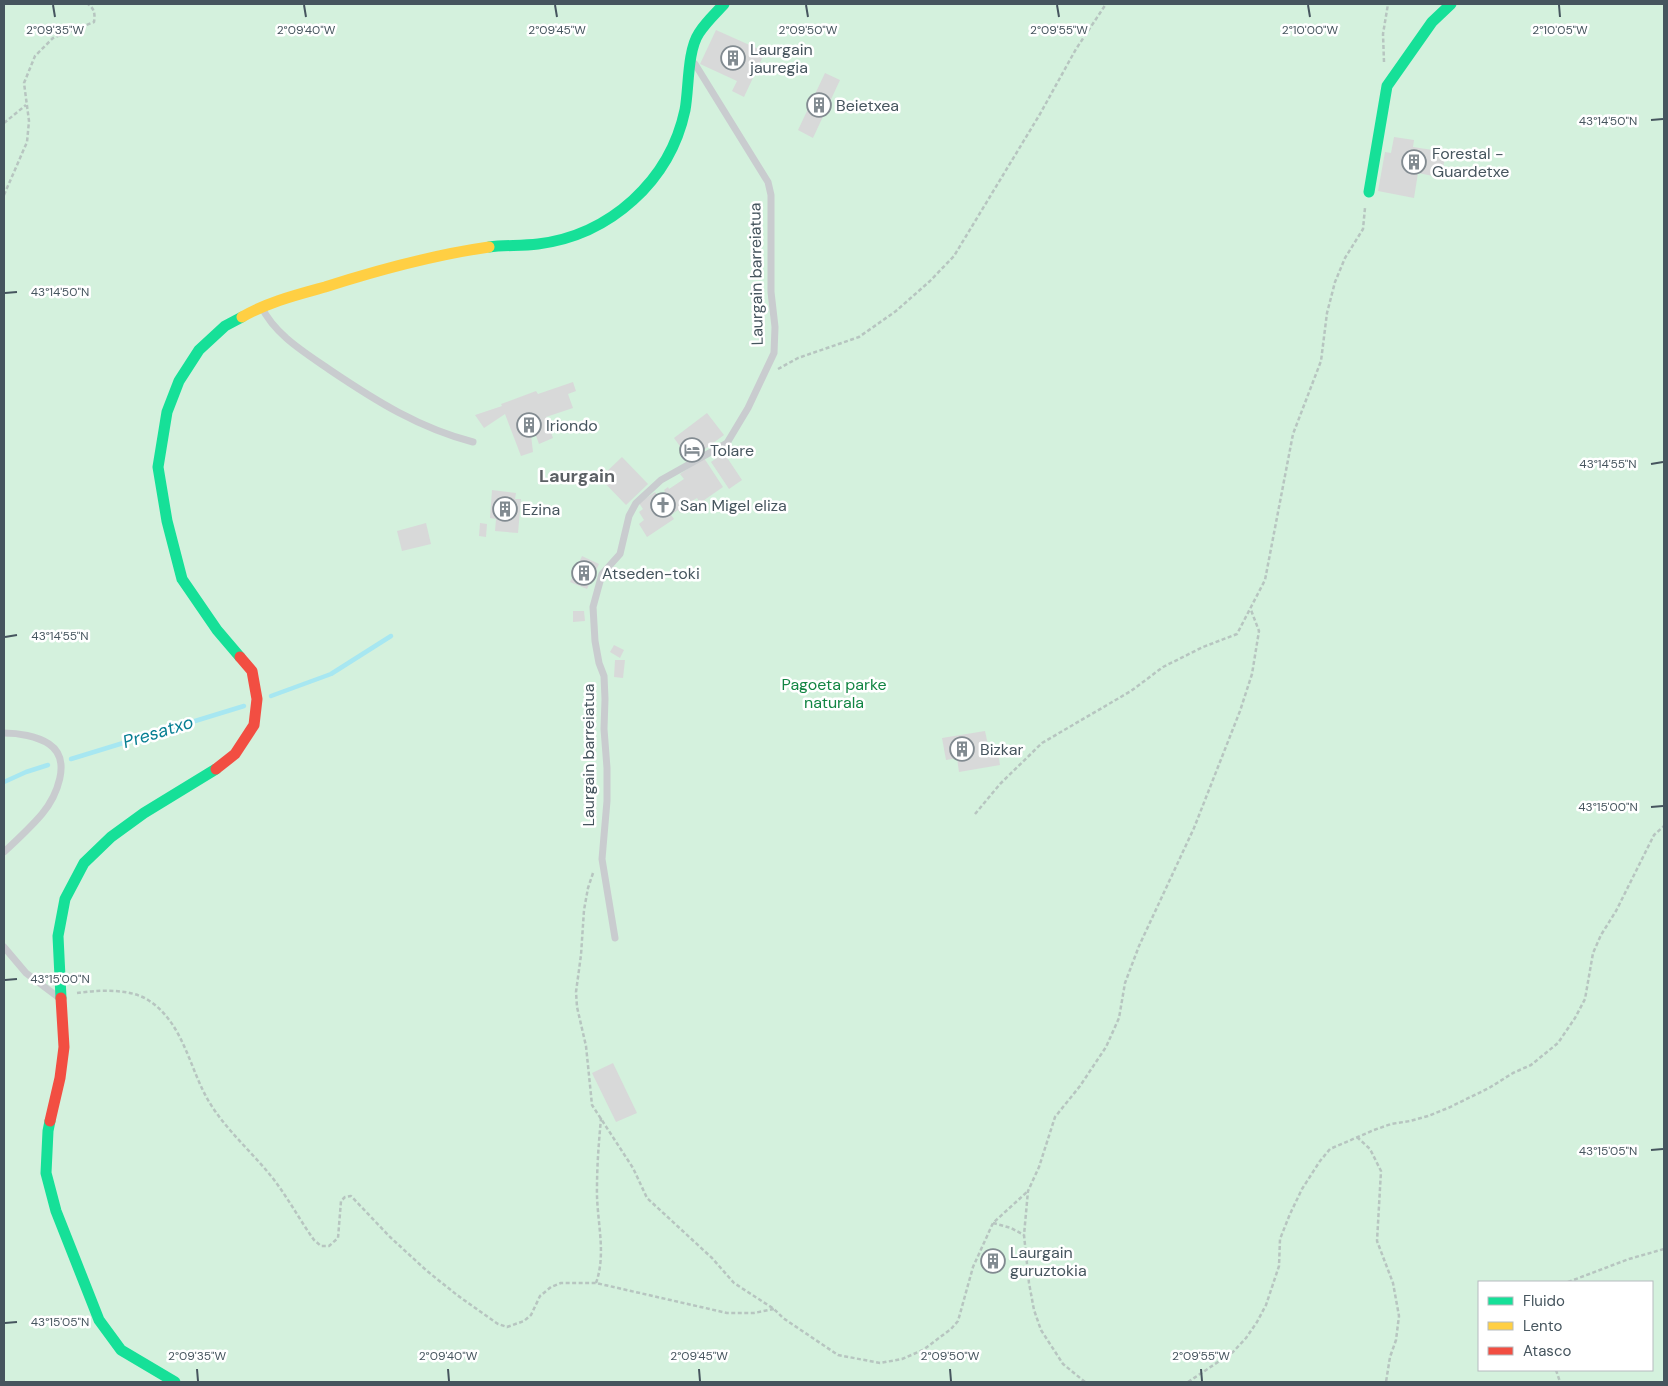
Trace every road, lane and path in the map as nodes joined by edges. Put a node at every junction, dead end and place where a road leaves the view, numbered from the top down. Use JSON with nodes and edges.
{"nodes":[{"id":1,"x":88,"y":4,"type":"edge"},
{"id":2,"x":724,"y":4,"type":"edge"},
{"id":3,"x":1106,"y":4,"type":"edge"},
{"id":4,"x":1388,"y":4,"type":"edge"},
{"id":5,"x":1450,"y":4,"type":"edge"},
{"id":6,"x":691,"y":57,"type":"junction"},
{"id":7,"x":1387,"y":86,"type":"junction"},
{"id":8,"x":26,"y":105,"type":"junction"},
{"id":9,"x":4,"y":123,"type":"edge"},
{"id":10,"x":1369,"y":192,"type":"joint"},
{"id":11,"x":4,"y":194,"type":"edge"},
{"id":12,"x":261,"y":306,"type":"junction"},
{"id":13,"x":762,"y":375,"type":"junction"},
{"id":14,"x":473,"y":442,"type":"dead end"},
{"id":15,"x":1251,"y":610,"type":"junction"},
{"id":16,"x":4,"y":734,"type":"edge"},
{"id":17,"x":975,"y":814,"type":"dead end"},
{"id":18,"x":1664,"y":826,"type":"edge"},
{"id":19,"x":4,"y":852,"type":"edge"},
{"id":20,"x":602,"y":859,"type":"junction"},
{"id":21,"x":615,"y":938,"type":"dead end"},
{"id":22,"x":4,"y":946,"type":"edge"},
{"id":23,"x":62,"y":999,"type":"junction"},
{"id":24,"x":601,"y":1118,"type":"junction"},
{"id":25,"x":1357,"y":1137,"type":"junction"},
{"id":26,"x":1028,"y":1191,"type":"junction"},
{"id":27,"x":993,"y":1223,"type":"junction"},
{"id":28,"x":1024,"y":1235,"type":"junction"},
{"id":29,"x":1664,"y":1249,"type":"edge"},
{"id":30,"x":1571,"y":1281,"type":"edge"},
{"id":31,"x":596,"y":1283,"type":"junction"},
{"id":32,"x":774,"y":1309,"type":"junction"},
{"id":33,"x":175,"y":1382,"type":"edge"},
{"id":34,"x":1085,"y":1382,"type":"edge"},
{"id":35,"x":1188,"y":1382,"type":"edge"},
{"id":36,"x":1386,"y":1382,"type":"edge"}],
"edges":[{"from":1,"to":8,"type":"path"},
{"from":2,"to":6,"type":"main road"},
{"from":3,"to":13,"type":"path"},
{"from":4,"to":7,"type":"path"},
{"from":5,"to":7,"type":"main road"},
{"from":6,"to":12,"type":"main road"},
{"from":6,"to":13,"type":"lane","name":"Laurgain barreiatua"},
{"from":7,"to":10,"type":"main road"},
{"from":8,"to":9,"type":"path"},
{"from":8,"to":11,"type":"path"},
{"from":10,"to":15,"type":"path"},
{"from":12,"to":14,"type":"lane"},
{"from":12,"to":23,"type":"main road"},
{"from":13,"to":20,"type":"lane","name":"Laurgain barreiatua"},
{"from":15,"to":17,"type":"path"},
{"from":15,"to":26,"type":"path"},
{"from":16,"to":19,"type":"lane"},
{"from":18,"to":25,"type":"path"},
{"from":20,"to":21,"type":"lane","name":"Laurgain barreiatua"},
{"from":20,"to":24,"type":"path"},
{"from":22,"to":23,"type":"lane"},
{"from":23,"to":31,"type":"path"},
{"from":23,"to":33,"type":"main road"},
{"from":24,"to":31,"type":"path"},
{"from":24,"to":32,"type":"path"},
{"from":25,"to":35,"type":"path"},
{"from":25,"to":36,"type":"path"},
{"from":26,"to":27,"type":"path"},
{"from":26,"to":28,"type":"path"},
{"from":27,"to":28,"type":"path"},
{"from":27,"to":32,"type":"path"},
{"from":28,"to":34,"type":"path"},
{"from":29,"to":30,"type":"path"},
{"from":31,"to":32,"type":"path"}]}
